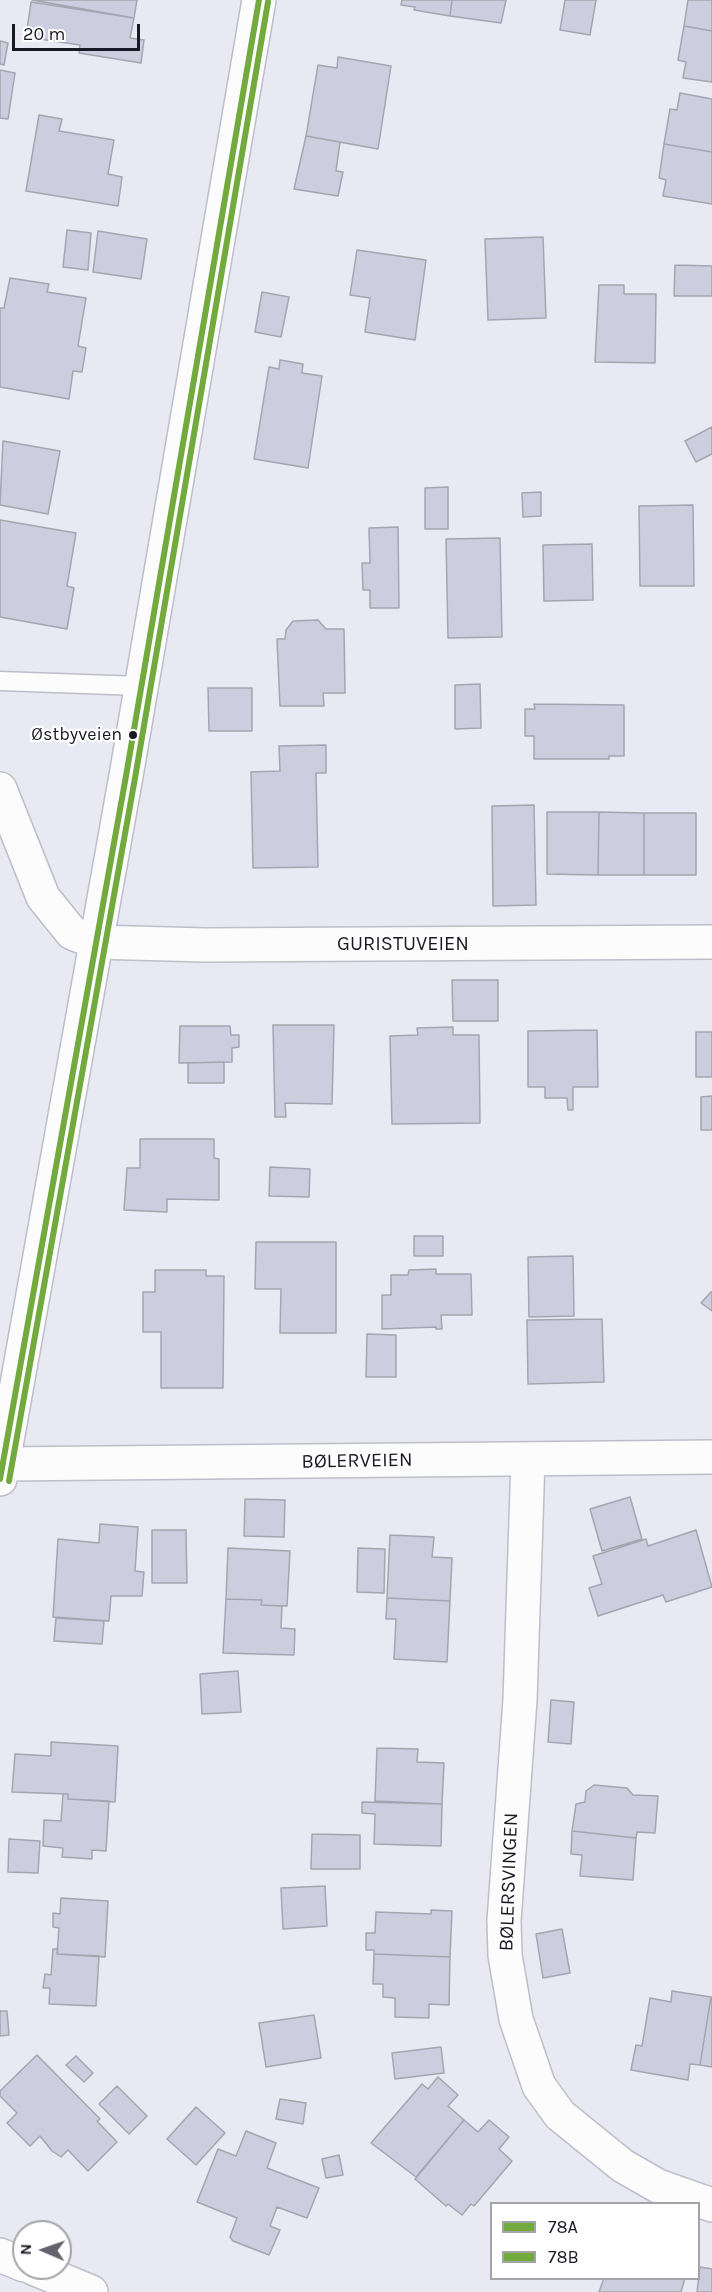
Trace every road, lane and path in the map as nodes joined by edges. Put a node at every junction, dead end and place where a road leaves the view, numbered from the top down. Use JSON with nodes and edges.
{"nodes":[{"id":1,"x":258,"y":0,"type":"edge"},
{"id":2,"x":0,"y":681,"type":"edge"},
{"id":3,"x":140,"y":686,"type":"junction"},
{"id":4,"x":0,"y":789,"type":"edge"},
{"id":5,"x":95,"y":942,"type":"junction"},
{"id":6,"x":712,"y":942,"type":"edge"},
{"id":7,"x":712,"y":1457,"type":"edge"},
{"id":8,"x":528,"y":1459,"type":"junction"},
{"id":9,"x":1,"y":1471,"type":"edge"},
{"id":10,"x":712,"y":2205,"type":"edge"},
{"id":11,"x":62,"y":2280,"type":"edge"},
{"id":12,"x":90,"y":2292,"type":"edge"}],
"edges":[{"from":1,"to":3,"type":"street"},
{"from":2,"to":3,"type":"lane"},
{"from":3,"to":5,"type":"street"},
{"from":4,"to":5,"type":"street"},
{"from":5,"to":6,"type":"street","name":"GURISTUVEIEN"},
{"from":5,"to":9,"type":"street"},
{"from":7,"to":8,"type":"street","name":"BØLERVEIEN"},
{"from":8,"to":9,"type":"street","name":"BØLERVEIEN"},
{"from":8,"to":10,"type":"street","name":"BØLERSVINGEN"},
{"from":11,"to":12,"type":"street"}]}
